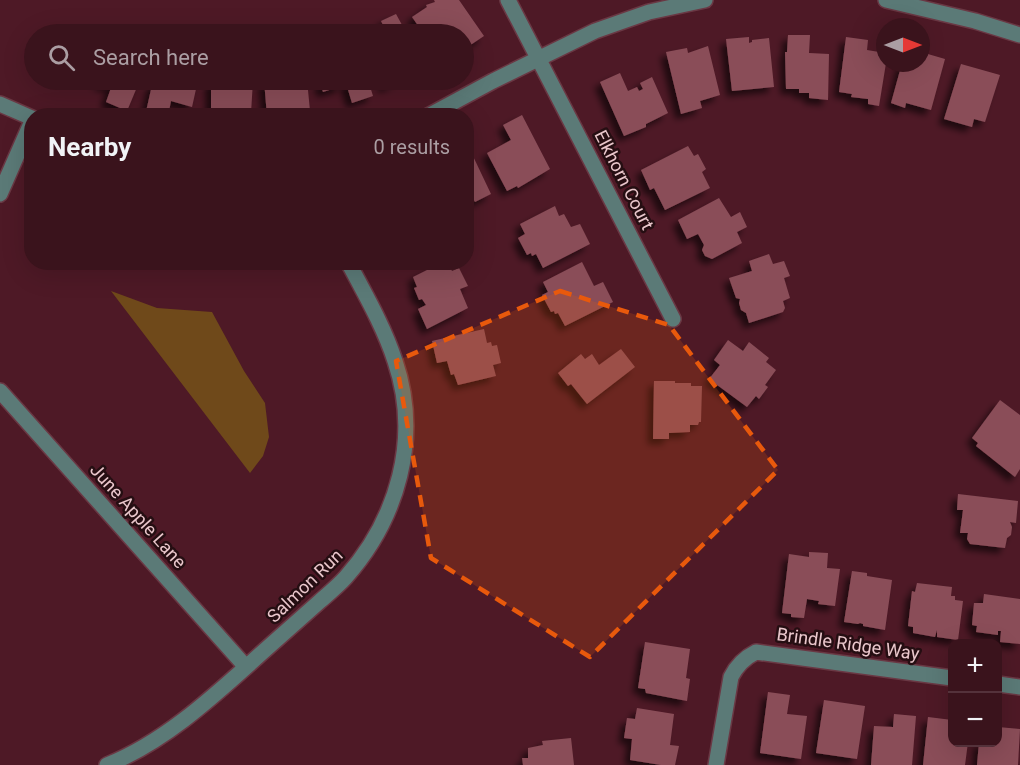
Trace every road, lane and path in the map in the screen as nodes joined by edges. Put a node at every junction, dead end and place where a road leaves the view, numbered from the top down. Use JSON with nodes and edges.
{"nodes":[{"id":1,"x":508,"y":0,"type":"edge"},
{"id":2,"x":705,"y":0,"type":"edge"},
{"id":3,"x":886,"y":0,"type":"edge"},
{"id":4,"x":1020,"y":35,"type":"edge"},
{"id":5,"x":539,"y":59,"type":"junction"},
{"id":6,"x":0,"y":104,"type":"edge"},
{"id":7,"x":443,"y":108,"type":"edge"},
{"id":8,"x":24,"y":115,"type":"edge"},
{"id":9,"x":24,"y":138,"type":"edge"},
{"id":10,"x":0,"y":194,"type":"edge"},
{"id":11,"x":352,"y":270,"type":"edge"},
{"id":12,"x":674,"y":318,"type":"dead end"},
{"id":13,"x":0,"y":391,"type":"edge"},
{"id":14,"x":246,"y":667,"type":"junction"},
{"id":15,"x":948,"y":677,"type":"edge"},
{"id":16,"x":1002,"y":685,"type":"edge"},
{"id":17,"x":1020,"y":687,"type":"edge"},
{"id":18,"x":107,"y":765,"type":"edge"},
{"id":19,"x":716,"y":765,"type":"edge"}],
"edges":[{"from":1,"to":5,"type":"street","name":"Elkhorn Court"},
{"from":2,"to":5,"type":"street"},
{"from":3,"to":4,"type":"street"},
{"from":5,"to":7,"type":"street"},
{"from":5,"to":12,"type":"street","name":"Elkhorn Court"},
{"from":6,"to":8,"type":"street"},
{"from":9,"to":10,"type":"street"},
{"from":11,"to":14,"type":"street","name":"Salmon Run"},
{"from":13,"to":14,"type":"street","name":"June Apple Lane"},
{"from":14,"to":18,"type":"street","name":"Salmon Run"},
{"from":15,"to":19,"type":"street","name":"Brindle Ridge Way"},
{"from":16,"to":17,"type":"street"}]}
